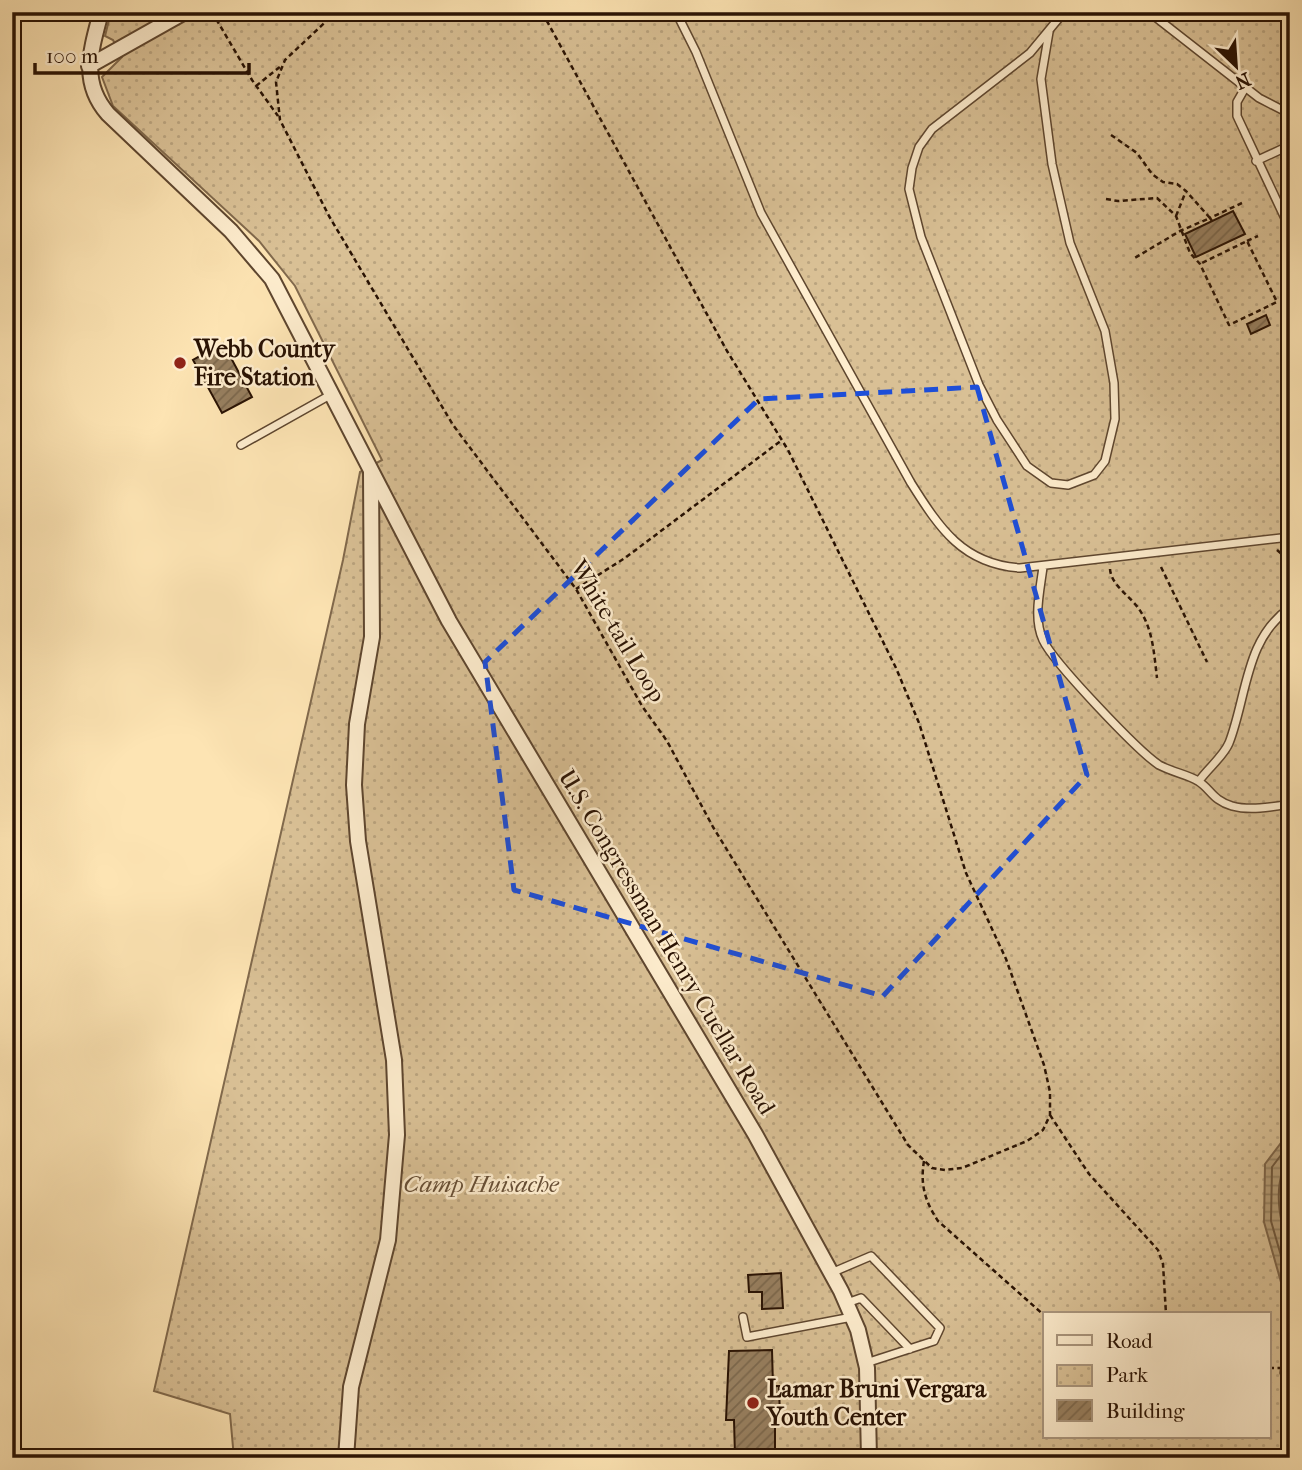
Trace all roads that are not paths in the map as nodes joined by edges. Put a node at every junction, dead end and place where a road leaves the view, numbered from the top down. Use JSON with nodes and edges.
{"nodes":[{"id":1,"x":101,"y":12,"type":"edge"},
{"id":2,"x":185,"y":12,"type":"edge"},
{"id":3,"x":676,"y":12,"type":"edge"},
{"id":4,"x":1064,"y":12,"type":"edge"},
{"id":5,"x":1149,"y":12,"type":"edge"},
{"id":6,"x":1049,"y":32,"type":"junction"},
{"id":7,"x":89,"y":66,"type":"junction"},
{"id":8,"x":1245,"y":88,"type":"junction"},
{"id":9,"x":1290,"y":114,"type":"edge"},
{"id":10,"x":1290,"y":149,"type":"edge"},
{"id":11,"x":1256,"y":161,"type":"junction"},
{"id":12,"x":1290,"y":229,"type":"edge"},
{"id":13,"x":333,"y":394,"type":"junction"},
{"id":14,"x":241,"y":445,"type":"dead end"},
{"id":15,"x":371,"y":467,"type":"junction"},
{"id":16,"x":1290,"y":537,"type":"edge"},
{"id":17,"x":1043,"y":567,"type":"junction"},
{"id":18,"x":1290,"y":608,"type":"edge"},
{"id":19,"x":1199,"y":781,"type":"junction"},
{"id":20,"x":1290,"y":804,"type":"edge"},
{"id":21,"x":831,"y":1273,"type":"junction"},
{"id":22,"x":849,"y":1310,"type":"junction"},
{"id":23,"x":743,"y":1317,"type":"dead end"},
{"id":24,"x":910,"y":1349,"type":"junction"},
{"id":25,"x":866,"y":1363,"type":"junction"},
{"id":26,"x":346,"y":1458,"type":"edge"},
{"id":27,"x":869,"y":1458,"type":"edge"}],
"edges":[{"from":1,"to":7,"type":"street","name":"U.S. Congressman Henry Cuellar Road"},
{"from":2,"to":7,"type":"street"},
{"from":3,"to":17,"type":"lane"},
{"from":4,"to":6,"type":"lane"},
{"from":5,"to":8,"type":"lane"},
{"from":6,"to":6,"type":"lane"},
{"from":7,"to":13,"type":"street","name":"U.S. Congressman Henry Cuellar Road"},
{"from":8,"to":9,"type":"lane"},
{"from":8,"to":11,"type":"lane"},
{"from":10,"to":11,"type":"lane"},
{"from":11,"to":12,"type":"lane"},
{"from":13,"to":14,"type":"lane"},
{"from":13,"to":15,"type":"street","name":"U.S. Congressman Henry Cuellar Road"},
{"from":15,"to":21,"type":"street","name":"U.S. Congressman Henry Cuellar Road"},
{"from":15,"to":26,"type":"street","name":"U.S. Congressman Henry Cuellar Road"},
{"from":16,"to":17,"type":"lane"},
{"from":17,"to":19,"type":"lane"},
{"from":18,"to":19,"type":"lane"},
{"from":19,"to":20,"type":"lane"},
{"from":21,"to":22,"type":"street","name":"U.S. Congressman Henry Cuellar Road"},
{"from":21,"to":24,"type":"lane"},
{"from":22,"to":23,"type":"lane"},
{"from":22,"to":24,"type":"lane"},
{"from":22,"to":25,"type":"street","name":"U.S. Congressman Henry Cuellar Road"},
{"from":24,"to":25,"type":"lane"},
{"from":25,"to":27,"type":"street","name":"U.S. Congressman Henry Cuellar Road"}]}
